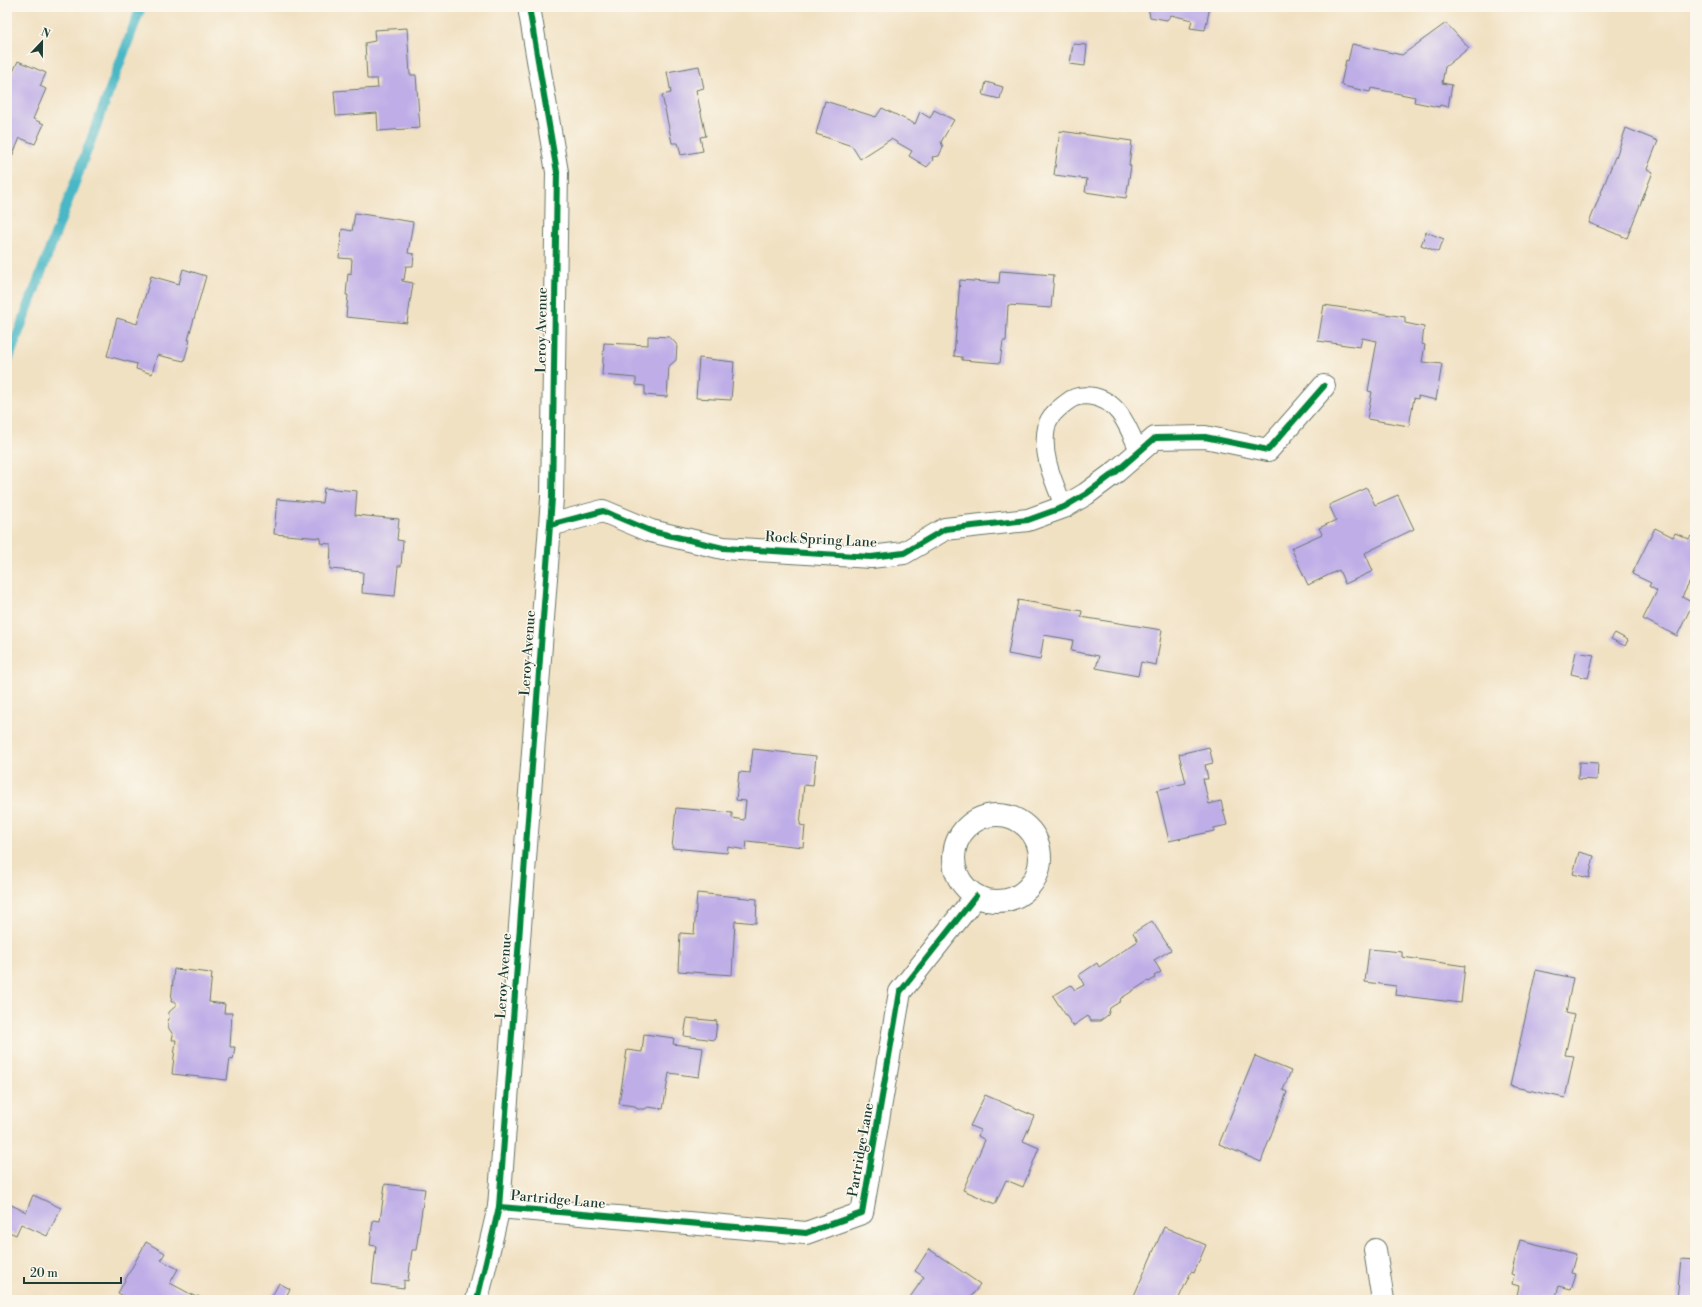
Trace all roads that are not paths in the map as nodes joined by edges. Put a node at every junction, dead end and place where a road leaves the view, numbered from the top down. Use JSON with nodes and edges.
{"nodes":[{"id":1,"x":529,"y":7,"type":"edge"},
{"id":2,"x":1324,"y":386,"type":"dead end"},
{"id":3,"x":1139,"y":452,"type":"junction"},
{"id":4,"x":1064,"y":507,"type":"junction"},
{"id":5,"x":550,"y":525,"type":"junction"},
{"id":6,"x":976,"y":896,"type":"dead end"},
{"id":7,"x":499,"y":1206,"type":"junction"},
{"id":8,"x":1375,"y":1250,"type":"dead end"},
{"id":9,"x":476,"y":1300,"type":"edge"},
{"id":10,"x":1383,"y":1300,"type":"edge"}],
"edges":[{"from":1,"to":5,"type":"street","name":"Leroy Avenue"},
{"from":2,"to":3,"type":"street","name":"Rock Spring Lane"},
{"from":3,"to":4,"type":"street","name":"Rock Spring Lane"},
{"from":3,"to":4,"type":"lane"},
{"from":4,"to":5,"type":"street","name":"Rock Spring Lane"},
{"from":5,"to":7,"type":"street","name":"Leroy Avenue"},
{"from":6,"to":7,"type":"street","name":"Partridge Lane"},
{"from":7,"to":9,"type":"street","name":"Leroy Avenue"},
{"from":8,"to":10,"type":"street"}]}
